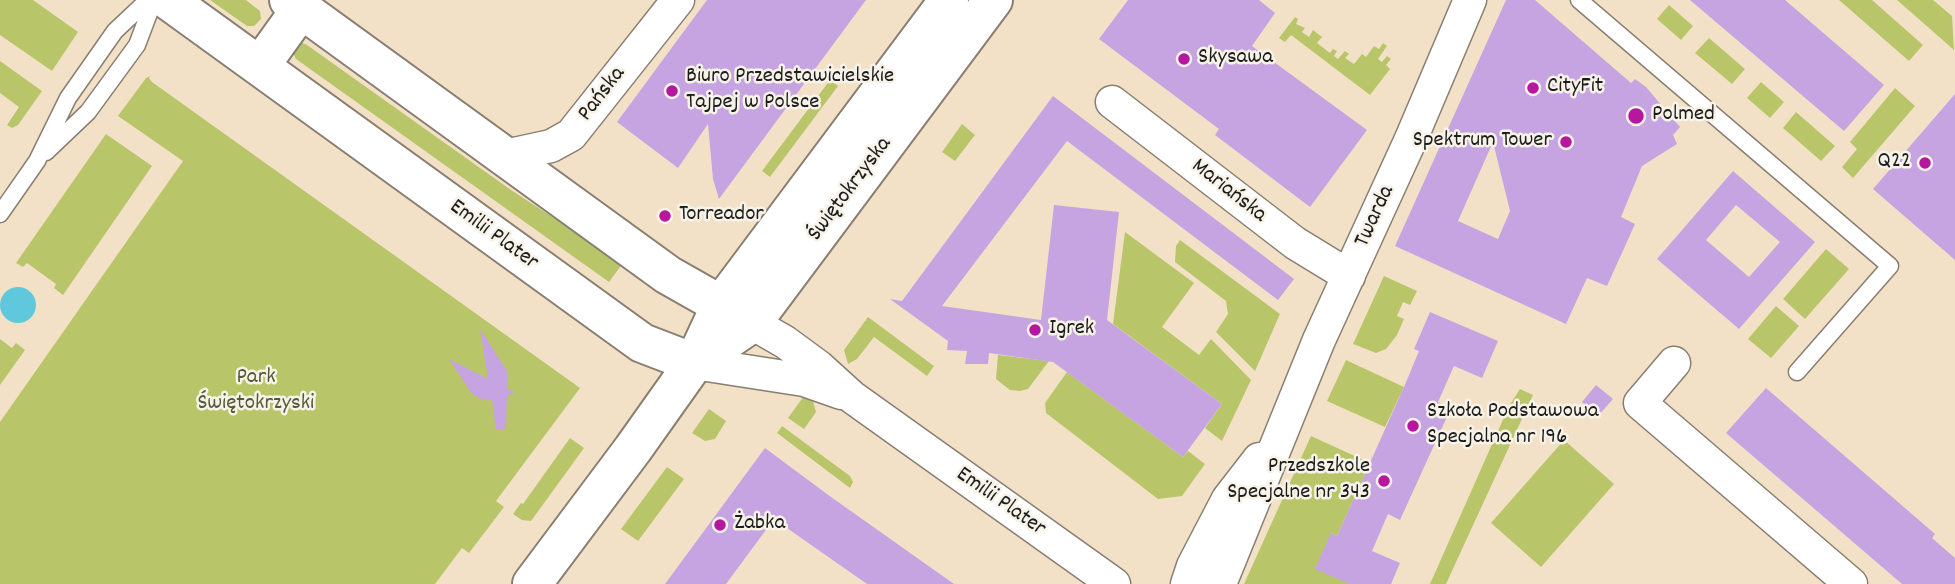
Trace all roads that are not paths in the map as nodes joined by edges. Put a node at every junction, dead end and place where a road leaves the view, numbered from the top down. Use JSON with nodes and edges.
{"nodes":[{"id":1,"x":148,"y":0,"type":"edge"},
{"id":2,"x":154,"y":0,"type":"edge"},
{"id":3,"x":168,"y":0,"type":"edge"},
{"id":4,"x":678,"y":0,"type":"edge"},
{"id":5,"x":993,"y":0,"type":"edge"},
{"id":6,"x":1470,"y":0,"type":"edge"},
{"id":7,"x":1579,"y":0,"type":"edge"},
{"id":8,"x":295,"y":4,"type":"edge"},
{"id":9,"x":933,"y":10,"type":"edge"},
{"id":10,"x":260,"y":66,"type":"junction"},
{"id":11,"x":1112,"y":102,"type":"dead end"},
{"id":12,"x":505,"y":156,"type":"junction"},
{"id":13,"x":37,"y":161,"type":"junction"},
{"id":14,"x":0,"y":214,"type":"edge"},
{"id":15,"x":1349,"y":276,"type":"junction"},
{"id":16,"x":737,"y":314,"type":"junction"},
{"id":17,"x":694,"y":363,"type":"junction"},
{"id":18,"x":1674,"y":363,"type":"dead end"},
{"id":19,"x":1797,"y":372,"type":"dead end"},
{"id":20,"x":852,"y":397,"type":"junction"},
{"id":21,"x":1280,"y":433,"type":"junction"},
{"id":22,"x":532,"y":584,"type":"edge"},
{"id":23,"x":1114,"y":584,"type":"edge"},
{"id":24,"x":1187,"y":584,"type":"edge"},
{"id":25,"x":1220,"y":584,"type":"edge"},
{"id":26,"x":1851,"y":584,"type":"edge"}],
"edges":[{"from":1,"to":13,"type":"lane"},
{"from":2,"to":13,"type":"lane"},
{"from":3,"to":10,"type":"street","name":"Emilii Plater"},
{"from":4,"to":12,"type":"street","name":"Pańska"},
{"from":5,"to":16,"type":"street","name":"Świętokrzyska"},
{"from":6,"to":15,"type":"street","name":"Twarda"},
{"from":7,"to":19,"type":"lane"},
{"from":8,"to":10,"type":"street"},
{"from":8,"to":12,"type":"street","name":"Emilii Plater"},
{"from":9,"to":16,"type":"street","name":"Świętokrzyska"},
{"from":10,"to":17,"type":"street","name":"Emilii Plater"},
{"from":11,"to":15,"type":"street","name":"Mariańska"},
{"from":12,"to":16,"type":"street","name":"Emilii Plater"},
{"from":13,"to":14,"type":"lane"},
{"from":15,"to":21,"type":"street","name":"Twarda"},
{"from":16,"to":17,"type":"street","name":"Świętokrzyska"},
{"from":16,"to":20,"type":"street","name":"Emilii Plater"},
{"from":17,"to":20,"type":"street","name":"Emilii Plater"},
{"from":17,"to":22,"type":"street","name":"Świętokrzyska"},
{"from":18,"to":26,"type":"street"},
{"from":20,"to":23,"type":"street","name":"Emilii Plater"},
{"from":21,"to":24,"type":"street","name":"Twarda"},
{"from":21,"to":25,"type":"street","name":"Twarda"}]}
